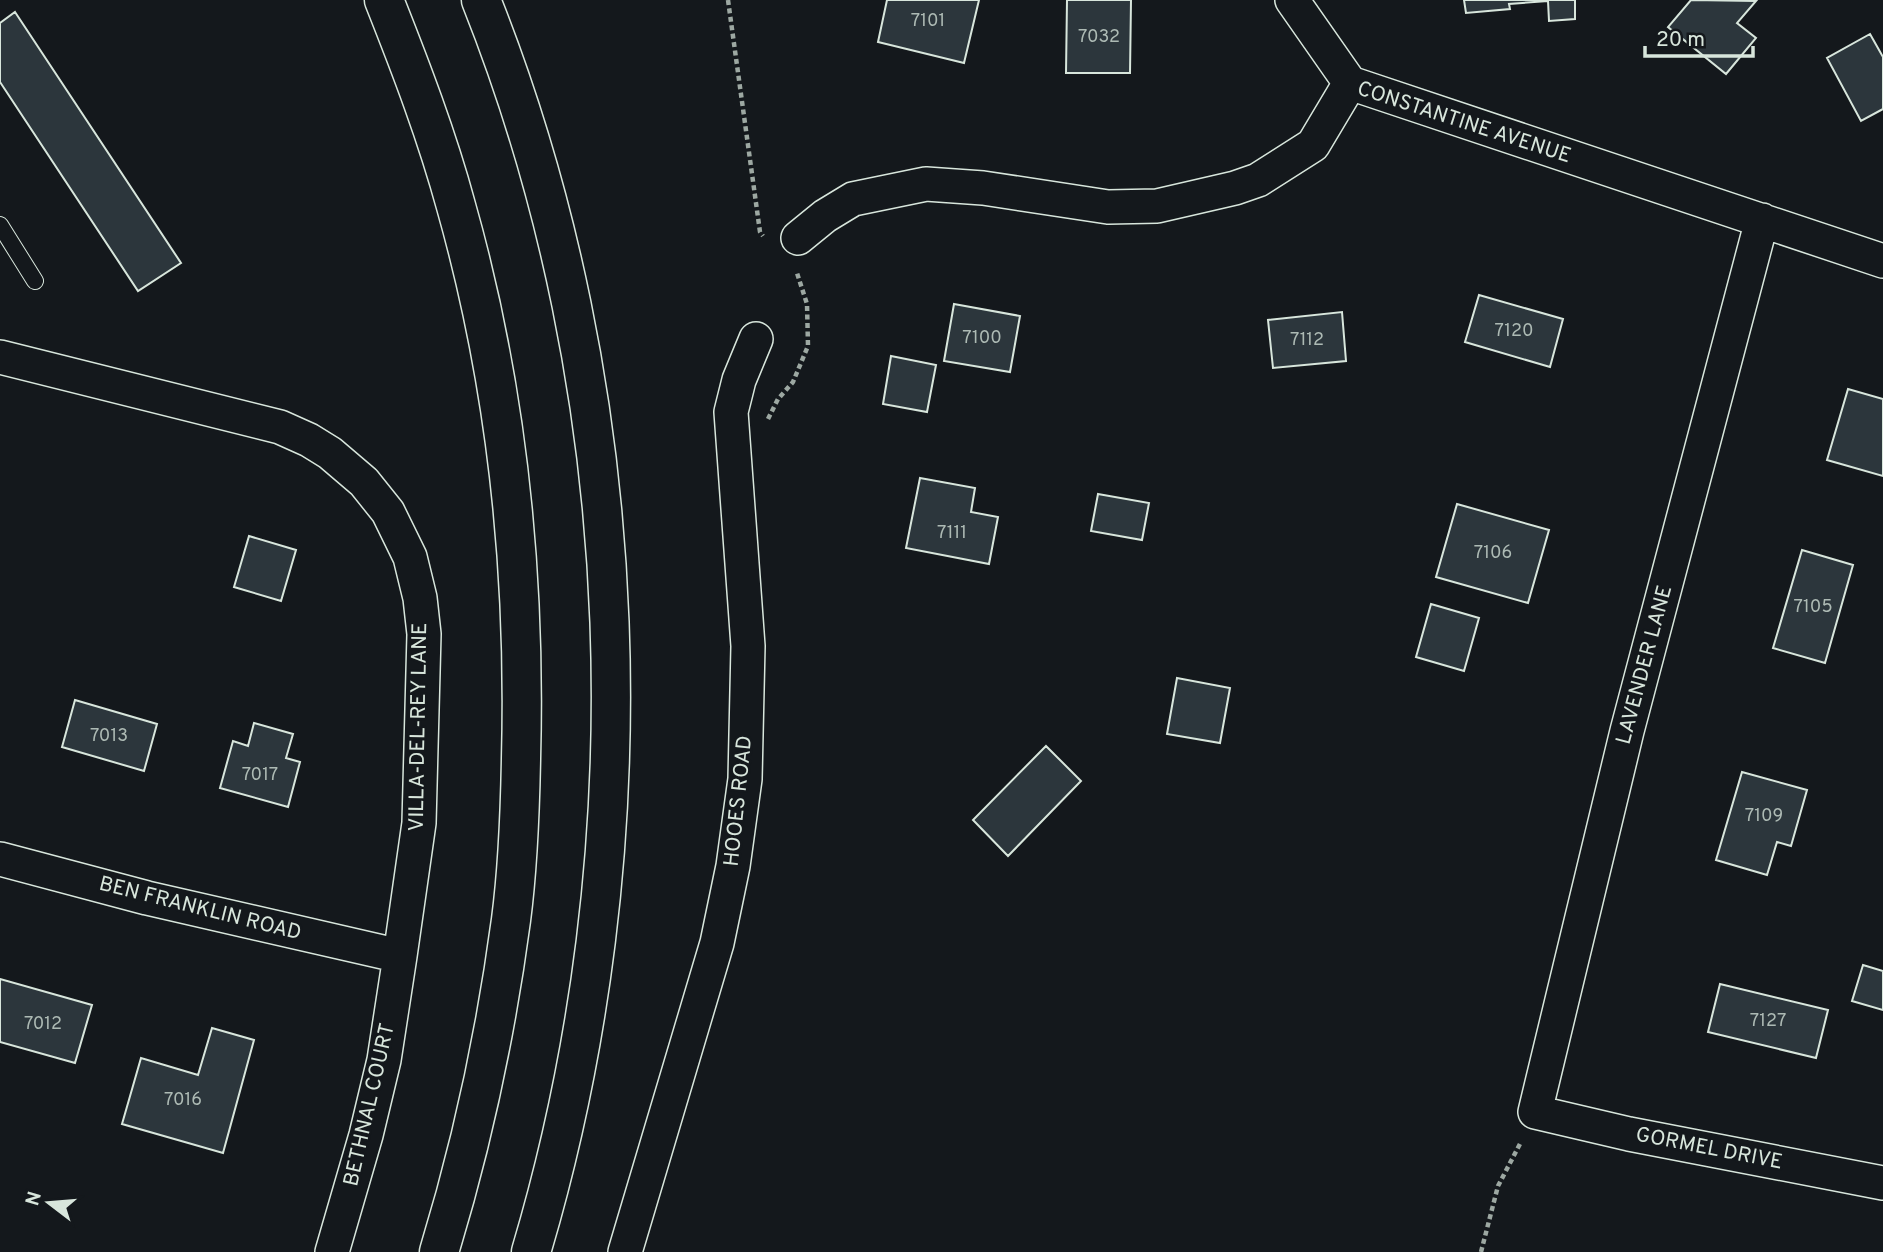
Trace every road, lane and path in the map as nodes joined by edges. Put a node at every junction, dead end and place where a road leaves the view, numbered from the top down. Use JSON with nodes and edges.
{"nodes":[{"id":1,"x":384,"y":0,"type":"edge"},
{"id":2,"x":481,"y":0,"type":"edge"},
{"id":3,"x":1292,"y":0,"type":"edge"},
{"id":4,"x":1350,"y":83,"type":"junction"},
{"id":5,"x":1762,"y":220,"type":"junction"},
{"id":6,"x":0,"y":225,"type":"edge"},
{"id":7,"x":798,"y":238,"type":"dead end"},
{"id":8,"x":1883,"y":261,"type":"edge"},
{"id":9,"x":35,"y":281,"type":"dead end"},
{"id":10,"x":756,"y":339,"type":"dead end"},
{"id":11,"x":0,"y":357,"type":"edge"},
{"id":12,"x":0,"y":859,"type":"edge"},
{"id":13,"x":400,"y":956,"type":"junction"},
{"id":14,"x":1535,"y":1112,"type":"junction"},
{"id":15,"x":1883,"y":1183,"type":"edge"},
{"id":16,"x":332,"y":1252,"type":"edge"},
{"id":17,"x":439,"y":1252,"type":"edge"},
{"id":18,"x":531,"y":1252,"type":"edge"},
{"id":19,"x":625,"y":1252,"type":"edge"},
{"id":20,"x":1481,"y":1252,"type":"edge"}],
"edges":[{"from":1,"to":17,"type":"main road"},
{"from":2,"to":18,"type":"main road"},
{"from":3,"to":4,"type":"street"},
{"from":4,"to":5,"type":"street","name":"CONSTANTINE AVENUE"},
{"from":4,"to":7,"type":"street","name":"CONSTANTINE AVENUE"},
{"from":5,"to":8,"type":"street","name":"CONSTANTINE AVENUE"},
{"from":5,"to":14,"type":"street","name":"LAVENDER LANE"},
{"from":6,"to":9,"type":"lane"},
{"from":10,"to":19,"type":"street","name":"HOOES ROAD"},
{"from":11,"to":13,"type":"street","name":"VILLA-DEL-REY LANE"},
{"from":12,"to":13,"type":"street","name":"BEN FRANKLIN ROAD"},
{"from":13,"to":16,"type":"street","name":"BETHNAL COURT"},
{"from":14,"to":15,"type":"street","name":"GORMEL DRIVE"},
{"from":14,"to":20,"type":"path"}]}
